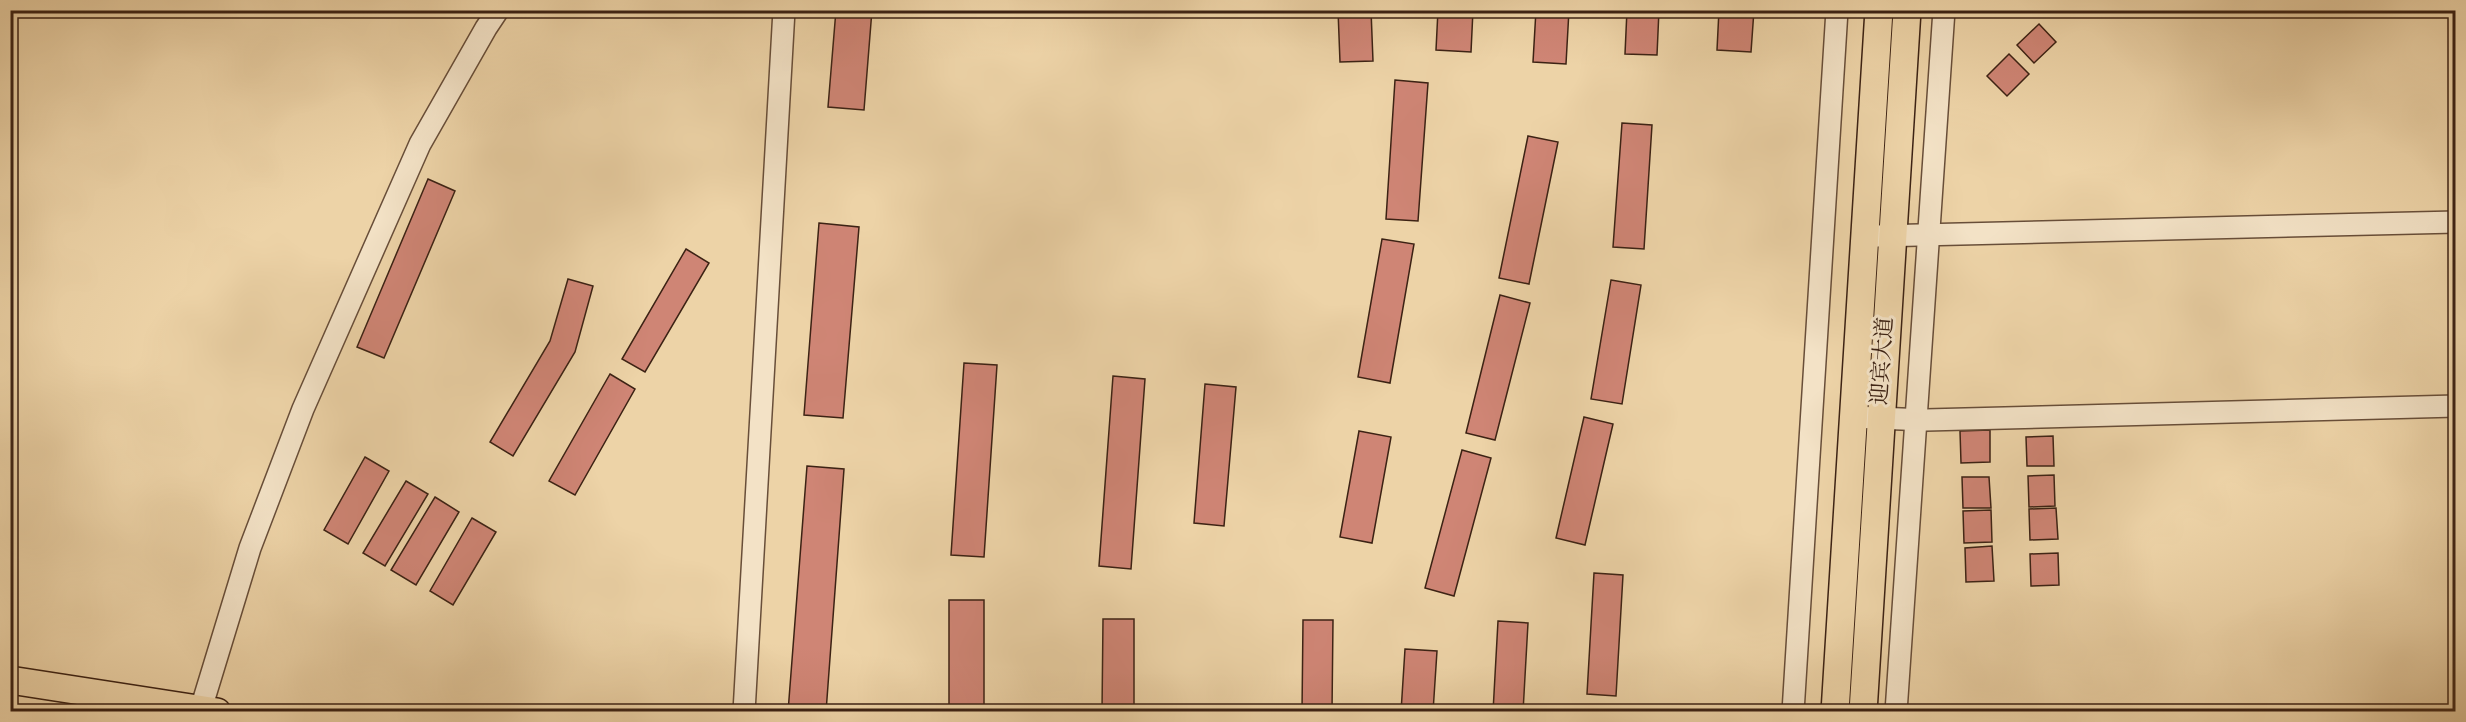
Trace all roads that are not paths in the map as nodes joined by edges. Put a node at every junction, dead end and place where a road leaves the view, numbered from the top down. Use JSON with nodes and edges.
{"nodes":[{"id":1,"x":498,"y":10,"type":"edge"},
{"id":2,"x":784,"y":10,"type":"edge"},
{"id":3,"x":1837,"y":10,"type":"edge"},
{"id":4,"x":1879,"y":10,"type":"edge"},
{"id":5,"x":1907,"y":10,"type":"edge"},
{"id":6,"x":1944,"y":10,"type":"edge"},
{"id":7,"x":2456,"y":222,"type":"edge"},
{"id":8,"x":1864,"y":235,"type":"junction"},
{"id":9,"x":1928,"y":236,"type":"junction"},
{"id":10,"x":1892,"y":237,"type":"junction"},
{"id":11,"x":2456,"y":406,"type":"edge"},
{"id":12,"x":1852,"y":417,"type":"junction"},
{"id":13,"x":1880,"y":418,"type":"junction"},
{"id":14,"x":1914,"y":420,"type":"junction"},
{"id":15,"x":10,"y":680,"type":"edge"},
{"id":16,"x":10,"y":698,"type":"edge"},
{"id":17,"x":94,"y":711,"type":"edge"},
{"id":18,"x":206,"y":711,"type":"edge"},
{"id":19,"x":744,"y":711,"type":"edge"},
{"id":20,"x":1792,"y":711,"type":"edge"},
{"id":21,"x":1835,"y":711,"type":"edge"},
{"id":22,"x":1863,"y":711,"type":"edge"},
{"id":23,"x":1896,"y":711,"type":"edge"}],
"edges":[{"from":1,"to":18,"type":"street"},
{"from":2,"to":19,"type":"street"},
{"from":3,"to":20,"type":"street"},
{"from":4,"to":8,"type":"main road","name":"迎宾大道"},
{"from":5,"to":10,"type":"main road","name":"迎宾大道"},
{"from":6,"to":9,"type":"street"},
{"from":7,"to":9,"type":"street"},
{"from":8,"to":10,"type":"street"},
{"from":8,"to":12,"type":"main road","name":"迎宾大道"},
{"from":9,"to":10,"type":"street"},
{"from":9,"to":14,"type":"street"},
{"from":10,"to":13,"type":"main road","name":"迎宾大道"},
{"from":11,"to":14,"type":"street"},
{"from":12,"to":13,"type":"street"},
{"from":12,"to":21,"type":"main road","name":"迎宾大道"},
{"from":13,"to":14,"type":"street"},
{"from":13,"to":22,"type":"main road","name":"迎宾大道"},
{"from":14,"to":23,"type":"street"},
{"from":15,"to":18,"type":"main road"},
{"from":16,"to":17,"type":"main road"}]}
